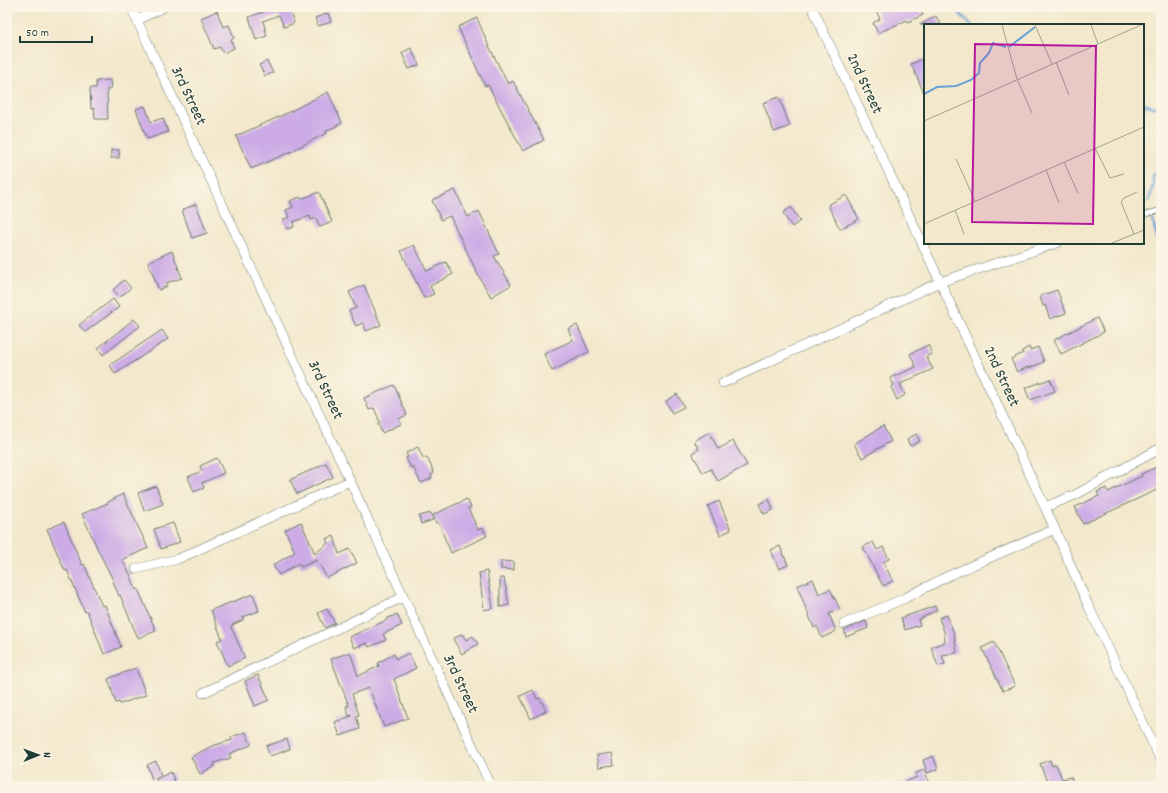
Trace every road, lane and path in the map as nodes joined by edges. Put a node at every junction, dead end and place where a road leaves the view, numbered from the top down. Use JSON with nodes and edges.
{"nodes":[{"id":1,"x":131,"y":7,"type":"edge"},
{"id":2,"x":164,"y":7,"type":"edge"},
{"id":3,"x":812,"y":7,"type":"edge"},
{"id":4,"x":137,"y":20,"type":"junction"},
{"id":5,"x":1161,"y":210,"type":"edge"},
{"id":6,"x":1144,"y":215,"type":"edge"},
{"id":7,"x":1054,"y":244,"type":"edge"},
{"id":8,"x":940,"y":282,"type":"junction"},
{"id":9,"x":723,"y":383,"type":"dead end"},
{"id":10,"x":1161,"y":448,"type":"edge"},
{"id":11,"x":350,"y":481,"type":"junction"},
{"id":12,"x":1045,"y":507,"type":"junction"},
{"id":13,"x":1055,"y":529,"type":"junction"},
{"id":14,"x":136,"y":569,"type":"dead end"},
{"id":15,"x":403,"y":597,"type":"junction"},
{"id":16,"x":844,"y":624,"type":"dead end"},
{"id":17,"x":203,"y":694,"type":"dead end"},
{"id":18,"x":1161,"y":761,"type":"edge"},
{"id":19,"x":491,"y":786,"type":"edge"}],
"edges":[{"from":1,"to":4,"type":"street","name":"3rd Street"},
{"from":2,"to":4,"type":"street"},
{"from":3,"to":8,"type":"street","name":"2nd Street"},
{"from":4,"to":11,"type":"street","name":"3rd Street"},
{"from":5,"to":6,"type":"lane"},
{"from":7,"to":8,"type":"street"},
{"from":8,"to":9,"type":"street"},
{"from":8,"to":12,"type":"street","name":"2nd Street"},
{"from":10,"to":12,"type":"street"},
{"from":11,"to":14,"type":"street"},
{"from":11,"to":15,"type":"street","name":"3rd Street"},
{"from":12,"to":13,"type":"street","name":"2nd Street"},
{"from":13,"to":16,"type":"street"},
{"from":13,"to":18,"type":"street","name":"2nd Street"},
{"from":15,"to":17,"type":"street"},
{"from":15,"to":19,"type":"street","name":"3rd Street"}]}
